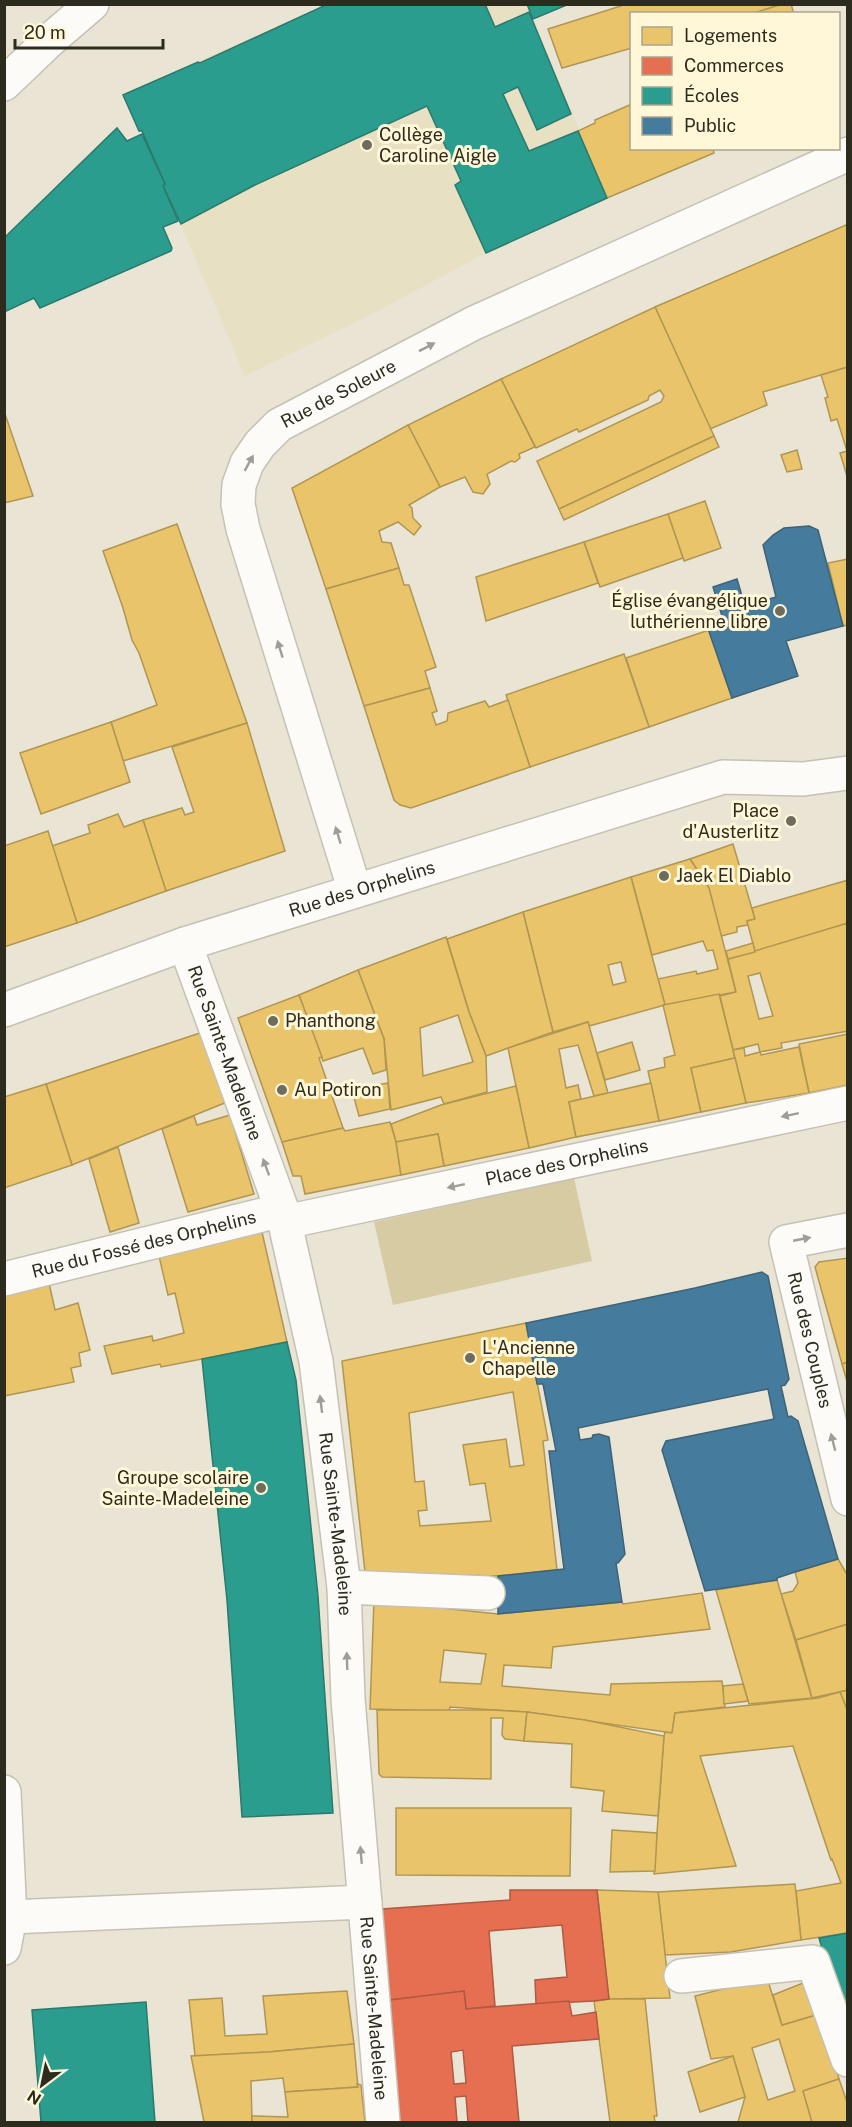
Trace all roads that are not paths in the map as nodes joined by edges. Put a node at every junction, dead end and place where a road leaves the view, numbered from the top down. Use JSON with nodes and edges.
{"nodes":[{"id":1,"x":92,"y":4,"type":"edge"},
{"id":2,"x":4,"y":84,"type":"edge"},
{"id":3,"x":848,"y":154,"type":"edge"},
{"id":4,"x":848,"y":773,"type":"edge"},
{"id":5,"x":355,"y":891,"type":"junction"},
{"id":6,"x":185,"y":944,"type":"junction"},
{"id":7,"x":4,"y":1010,"type":"edge"},
{"id":8,"x":848,"y":1103,"type":"edge"},
{"id":9,"x":284,"y":1216,"type":"junction"},
{"id":10,"x":848,"y":1230,"type":"edge"},
{"id":11,"x":4,"y":1279,"type":"edge"},
{"id":12,"x":848,"y":1499,"type":"edge"},
{"id":13,"x":344,"y":1587,"type":"junction"},
{"id":14,"x":488,"y":1593,"type":"dead end"},
{"id":15,"x":4,"y":1792,"type":"edge"},
{"id":16,"x":365,"y":1902,"type":"junction"},
{"id":17,"x":7,"y":1933,"type":"edge"},
{"id":18,"x":681,"y":1976,"type":"dead end"},
{"id":19,"x":848,"y":2060,"type":"edge"},
{"id":20,"x":383,"y":2122,"type":"edge"}],
"edges":[{"from":1,"to":2,"type":"street"},
{"from":5,"to":3,"type":"street","name":"Rue de Soleure","one_way":true},
{"from":4,"to":5,"type":"street","name":"Rue des Orphelins"},
{"from":5,"to":6,"type":"street","name":"Rue des Orphelins"},
{"from":6,"to":7,"type":"street","name":"Rue des Orphelins"},
{"from":9,"to":6,"type":"street","name":"Rue Sainte-Madeleine","one_way":true},
{"from":8,"to":9,"type":"street","name":"Place des Orphelins","one_way":true},
{"from":9,"to":11,"type":"street","name":"Rue du Fossé des Orphelins"},
{"from":13,"to":9,"type":"street","name":"Rue Sainte-Madeleine","one_way":true},
{"from":12,"to":10,"type":"street","name":"Rue des Couples","one_way":true},
{"from":13,"to":14,"type":"street"},
{"from":16,"to":13,"type":"street","name":"Rue Sainte-Madeleine","one_way":true},
{"from":15,"to":17,"type":"street"},
{"from":16,"to":17,"type":"street"},
{"from":16,"to":20,"type":"street","name":"Rue Sainte-Madeleine"},
{"from":18,"to":19,"type":"street"}]}
